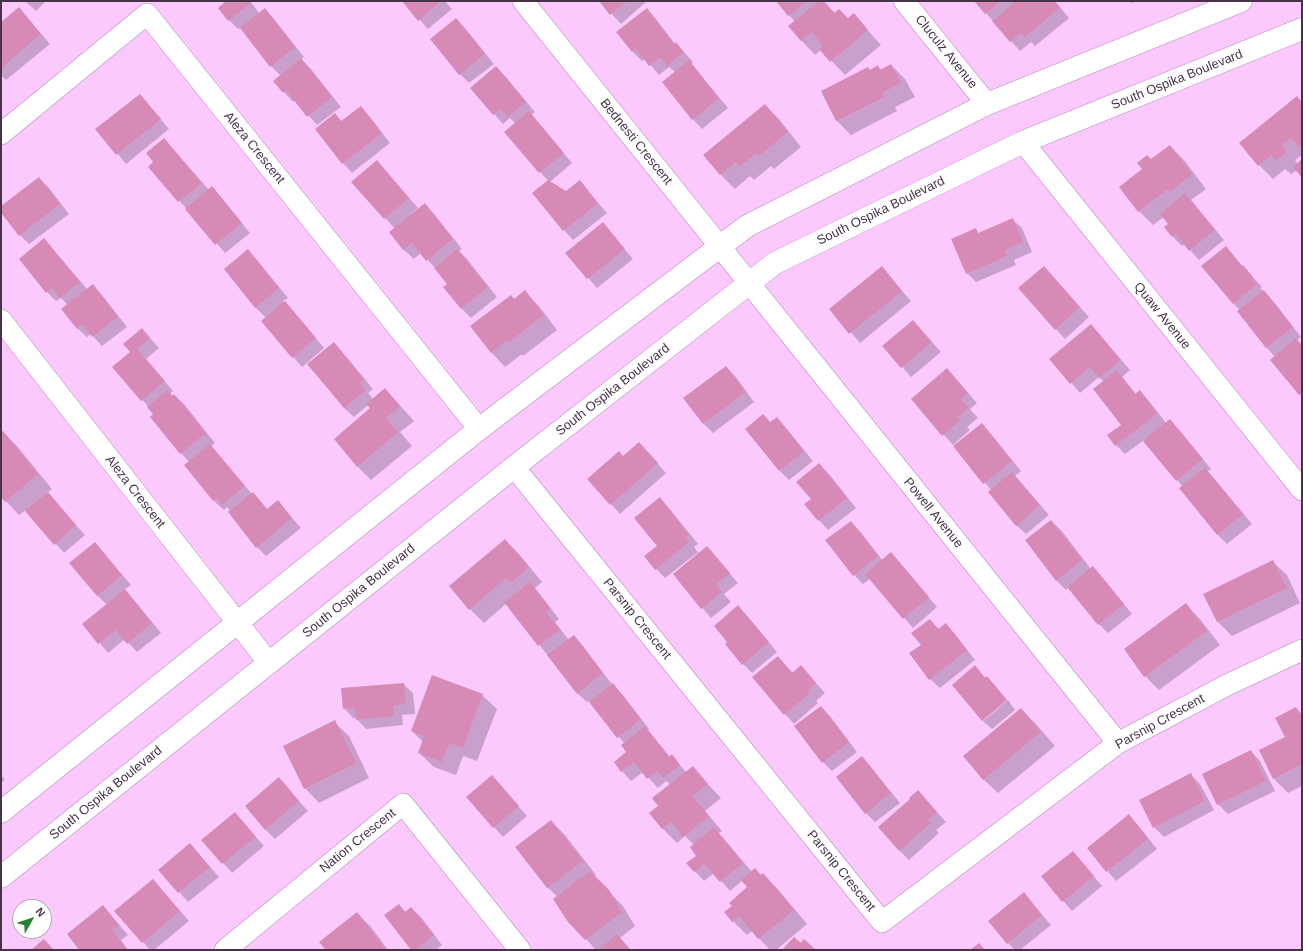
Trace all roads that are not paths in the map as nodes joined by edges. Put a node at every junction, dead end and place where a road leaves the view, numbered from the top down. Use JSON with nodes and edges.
{"nodes":[{"id":1,"x":523,"y":1,"type":"edge"},
{"id":2,"x":904,"y":1,"type":"edge"},
{"id":3,"x":1241,"y":1,"type":"edge"},
{"id":4,"x":1302,"y":29,"type":"edge"},
{"id":5,"x":987,"y":104,"type":"junction"},
{"id":6,"x":1,"y":134,"type":"edge"},
{"id":7,"x":1023,"y":142,"type":"junction"},
{"id":8,"x":720,"y":246,"type":"junction"},
{"id":9,"x":749,"y":283,"type":"junction"},
{"id":10,"x":1,"y":320,"type":"edge"},
{"id":11,"x":479,"y":429,"type":"junction"},
{"id":12,"x":514,"y":468,"type":"junction"},
{"id":13,"x":1302,"y":490,"type":"edge"},
{"id":14,"x":237,"y":624,"type":"junction"},
{"id":15,"x":1302,"y":650,"type":"edge"},
{"id":16,"x":269,"y":663,"type":"junction"},
{"id":17,"x":1118,"y":743,"type":"junction"},
{"id":18,"x":1,"y":812,"type":"edge"},
{"id":19,"x":1,"y":877,"type":"edge"},
{"id":20,"x":225,"y":950,"type":"edge"},
{"id":21,"x":520,"y":950,"type":"edge"}],
"edges":[{"from":1,"to":8,"type":"street","name":"Bednesti Crescent"},
{"from":2,"to":5,"type":"street","name":"Cluculz Avenue"},
{"from":3,"to":5,"type":"main road"},
{"from":4,"to":7,"type":"main road","name":"South Ospika Boulevard"},
{"from":5,"to":8,"type":"main road"},
{"from":6,"to":11,"type":"street","name":"Aleza Crescent"},
{"from":7,"to":9,"type":"main road","name":"South Ospika Boulevard"},
{"from":7,"to":13,"type":"street","name":"Quaw Avenue"},
{"from":8,"to":9,"type":"street","name":"Bednesti Crescent"},
{"from":8,"to":11,"type":"main road"},
{"from":9,"to":12,"type":"main road","name":"South Ospika Boulevard"},
{"from":9,"to":17,"type":"street","name":"Powell Avenue"},
{"from":10,"to":14,"type":"street","name":"Aleza Crescent"},
{"from":11,"to":14,"type":"main road"},
{"from":12,"to":16,"type":"main road","name":"South Ospika Boulevard"},
{"from":12,"to":17,"type":"street","name":"Parsnip Crescent"},
{"from":14,"to":16,"type":"street","name":"Aleza Crescent"},
{"from":14,"to":18,"type":"main road"},
{"from":15,"to":17,"type":"street","name":"Parsnip Crescent"},
{"from":16,"to":19,"type":"main road","name":"South Ospika Boulevard"},
{"from":20,"to":21,"type":"street","name":"Nation Crescent"}]}
